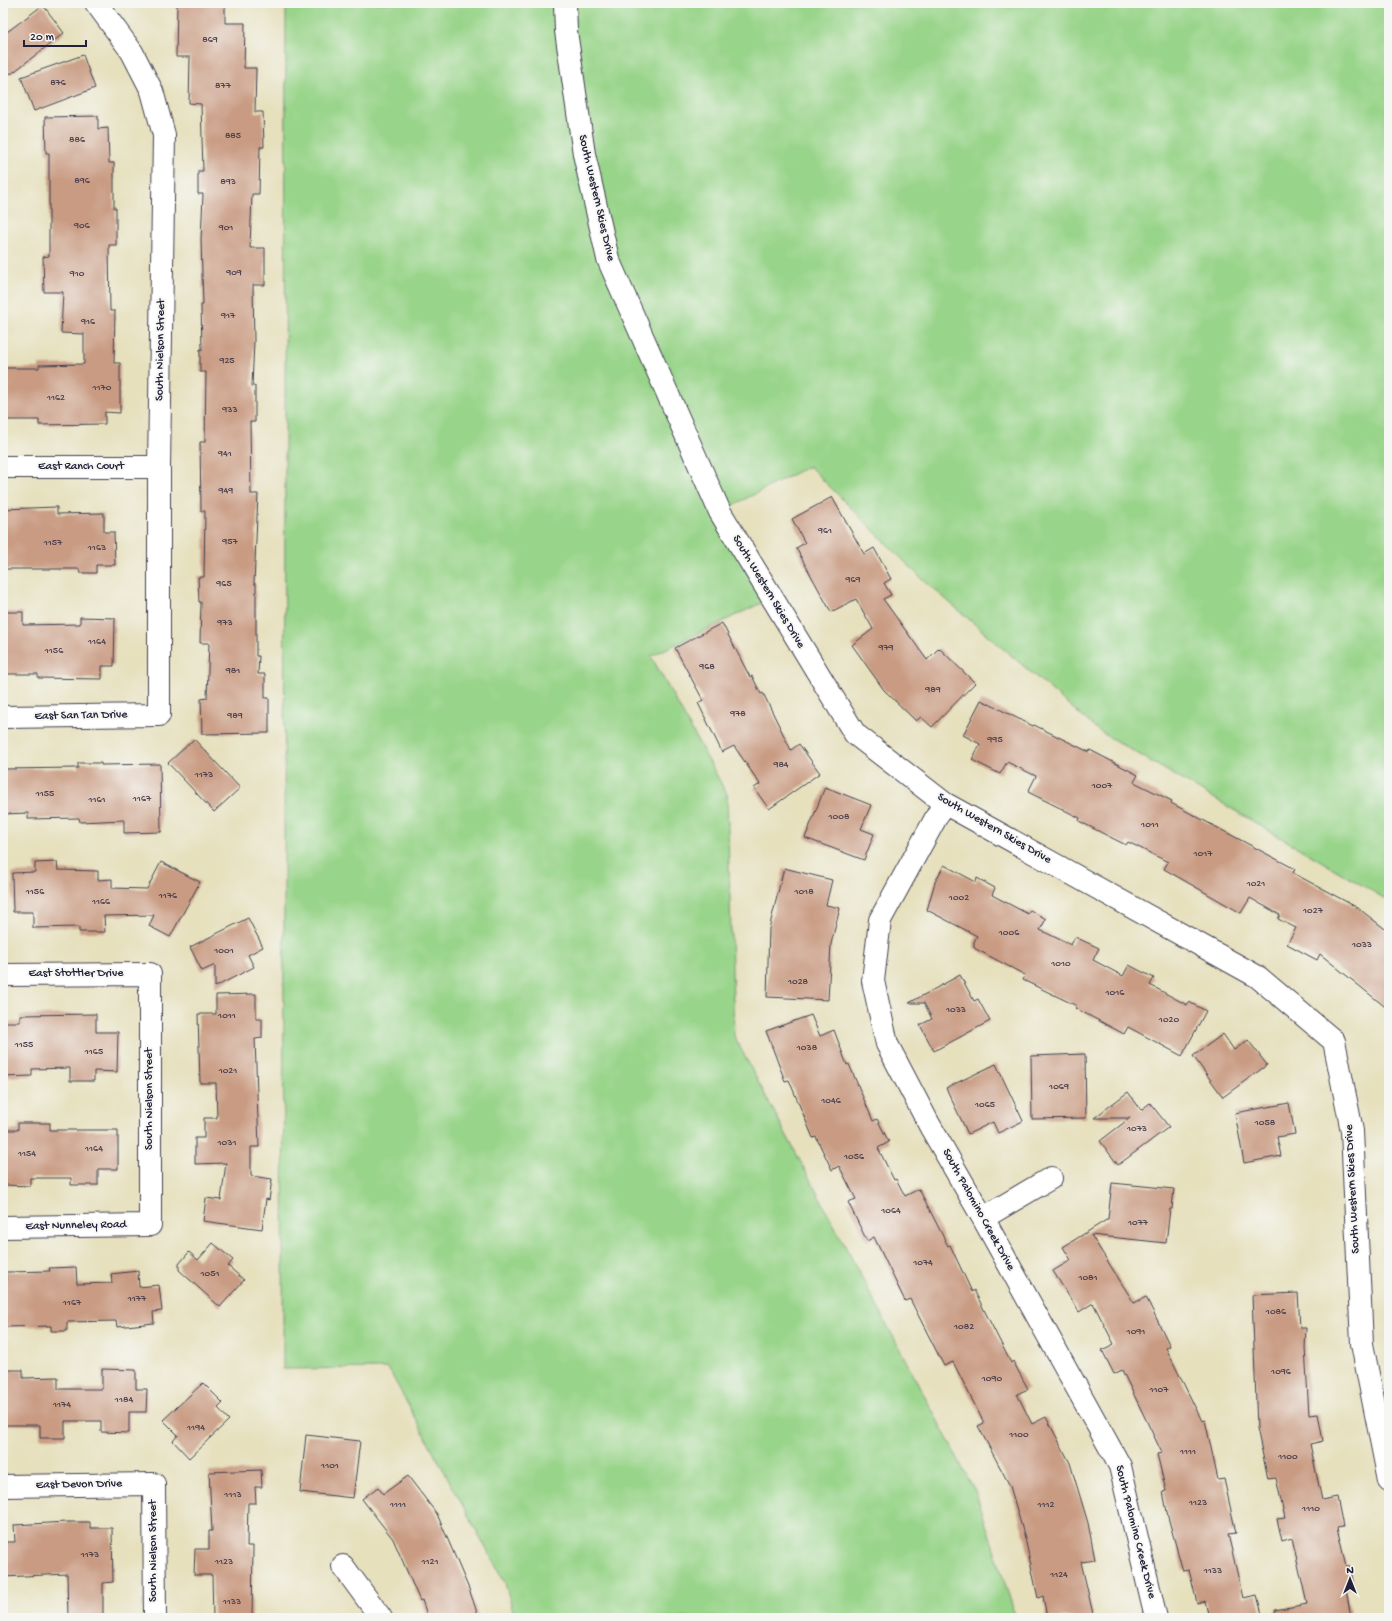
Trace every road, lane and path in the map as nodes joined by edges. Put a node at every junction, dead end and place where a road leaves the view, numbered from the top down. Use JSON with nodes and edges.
{"nodes":[{"id":1,"x":96,"y":3,"type":"edge"},
{"id":2,"x":565,"y":3,"type":"edge"},
{"id":3,"x":3,"y":467,"type":"edge"},
{"id":4,"x":160,"y":467,"type":"junction"},
{"id":5,"x":159,"y":715,"type":"joint"},
{"id":6,"x":3,"y":717,"type":"edge"},
{"id":7,"x":944,"y":803,"type":"junction"},
{"id":8,"x":150,"y":974,"type":"joint"},
{"id":9,"x":3,"y":975,"type":"edge"},
{"id":10,"x":1051,"y":1178,"type":"dead end"},
{"id":11,"x":983,"y":1218,"type":"junction"},
{"id":12,"x":150,"y":1225,"type":"joint"},
{"id":13,"x":3,"y":1227,"type":"edge"},
{"id":14,"x":1389,"y":1480,"type":"edge"},
{"id":15,"x":154,"y":1484,"type":"joint"},
{"id":16,"x":3,"y":1486,"type":"edge"},
{"id":17,"x":343,"y":1566,"type":"dead end"},
{"id":18,"x":155,"y":1618,"type":"edge"},
{"id":19,"x":381,"y":1618,"type":"edge"},
{"id":20,"x":1156,"y":1618,"type":"edge"}],
"edges":[{"from":1,"to":4,"type":"street","name":"South Nielson Street"},
{"from":2,"to":7,"type":"street","name":"South Western Skies Drive"},
{"from":3,"to":4,"type":"street","name":"East Ranch Court"},
{"from":4,"to":5,"type":"street","name":"South Nielson Street"},
{"from":5,"to":6,"type":"street","name":"East San Tan Drive"},
{"from":7,"to":11,"type":"street","name":"South Palomino Creek Drive"},
{"from":7,"to":14,"type":"street","name":"South Western Skies Drive"},
{"from":8,"to":9,"type":"street","name":"East Stottler Drive"},
{"from":8,"to":12,"type":"street","name":"South Nielson Street"},
{"from":10,"to":11,"type":"street"},
{"from":11,"to":20,"type":"street","name":"South Palomino Creek Drive"},
{"from":12,"to":13,"type":"street","name":"East Nunneley Road"},
{"from":15,"to":16,"type":"street","name":"East Devon Drive"},
{"from":15,"to":18,"type":"street","name":"South Nielson Street"},
{"from":17,"to":19,"type":"street"}]}
